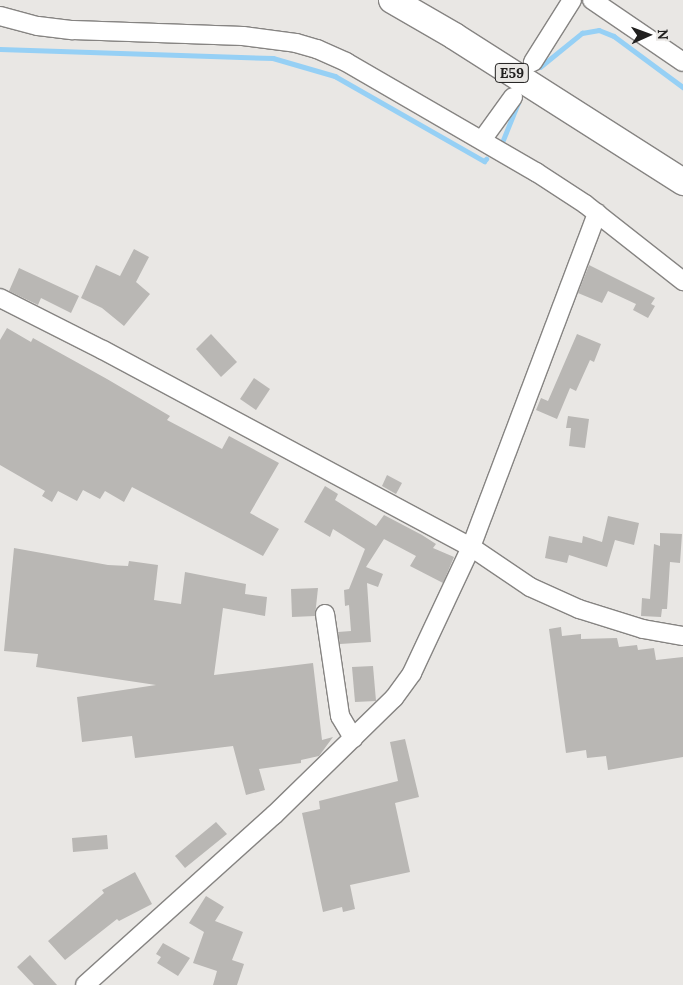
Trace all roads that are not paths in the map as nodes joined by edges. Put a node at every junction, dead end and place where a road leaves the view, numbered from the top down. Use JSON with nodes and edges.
{"nodes":[{"id":1,"x":392,"y":0,"type":"edge"},
{"id":2,"x":572,"y":0,"type":"edge"},
{"id":3,"x":592,"y":0,"type":"edge"},
{"id":4,"x":0,"y":16,"type":"edge"},
{"id":5,"x":533,"y":62,"type":"dead end"},
{"id":6,"x":683,"y":62,"type":"edge"},
{"id":7,"x":513,"y":97,"type":"dead end"},
{"id":8,"x":482,"y":140,"type":"junction"},
{"id":9,"x":631,"y":148,"type":"junction"},
{"id":10,"x":683,"y":182,"type":"edge"},
{"id":11,"x":683,"y":190,"type":"edge"},
{"id":12,"x":597,"y":213,"type":"junction"},
{"id":13,"x":683,"y":281,"type":"edge"},
{"id":14,"x":0,"y":298,"type":"edge"},
{"id":15,"x":471,"y":548,"type":"junction"},
{"id":16,"x":325,"y":614,"type":"dead end"},
{"id":17,"x":683,"y":636,"type":"edge"},
{"id":18,"x":353,"y":738,"type":"junction"},
{"id":19,"x":86,"y":985,"type":"edge"}],
"edges":[{"from":1,"to":9,"type":"highway","number":"E59"},
{"from":2,"to":5,"type":"street"},
{"from":3,"to":6,"type":"street"},
{"from":4,"to":8,"type":"street"},
{"from":7,"to":8,"type":"street"},
{"from":8,"to":12,"type":"street"},
{"from":9,"to":10,"type":"highway","number":"E59"},
{"from":9,"to":11,"type":"highway","number":"E59"},
{"from":12,"to":13,"type":"street"},
{"from":12,"to":15,"type":"street"},
{"from":14,"to":15,"type":"street"},
{"from":15,"to":17,"type":"street"},
{"from":15,"to":18,"type":"street"},
{"from":16,"to":18,"type":"street"},
{"from":18,"to":19,"type":"street"}]}
